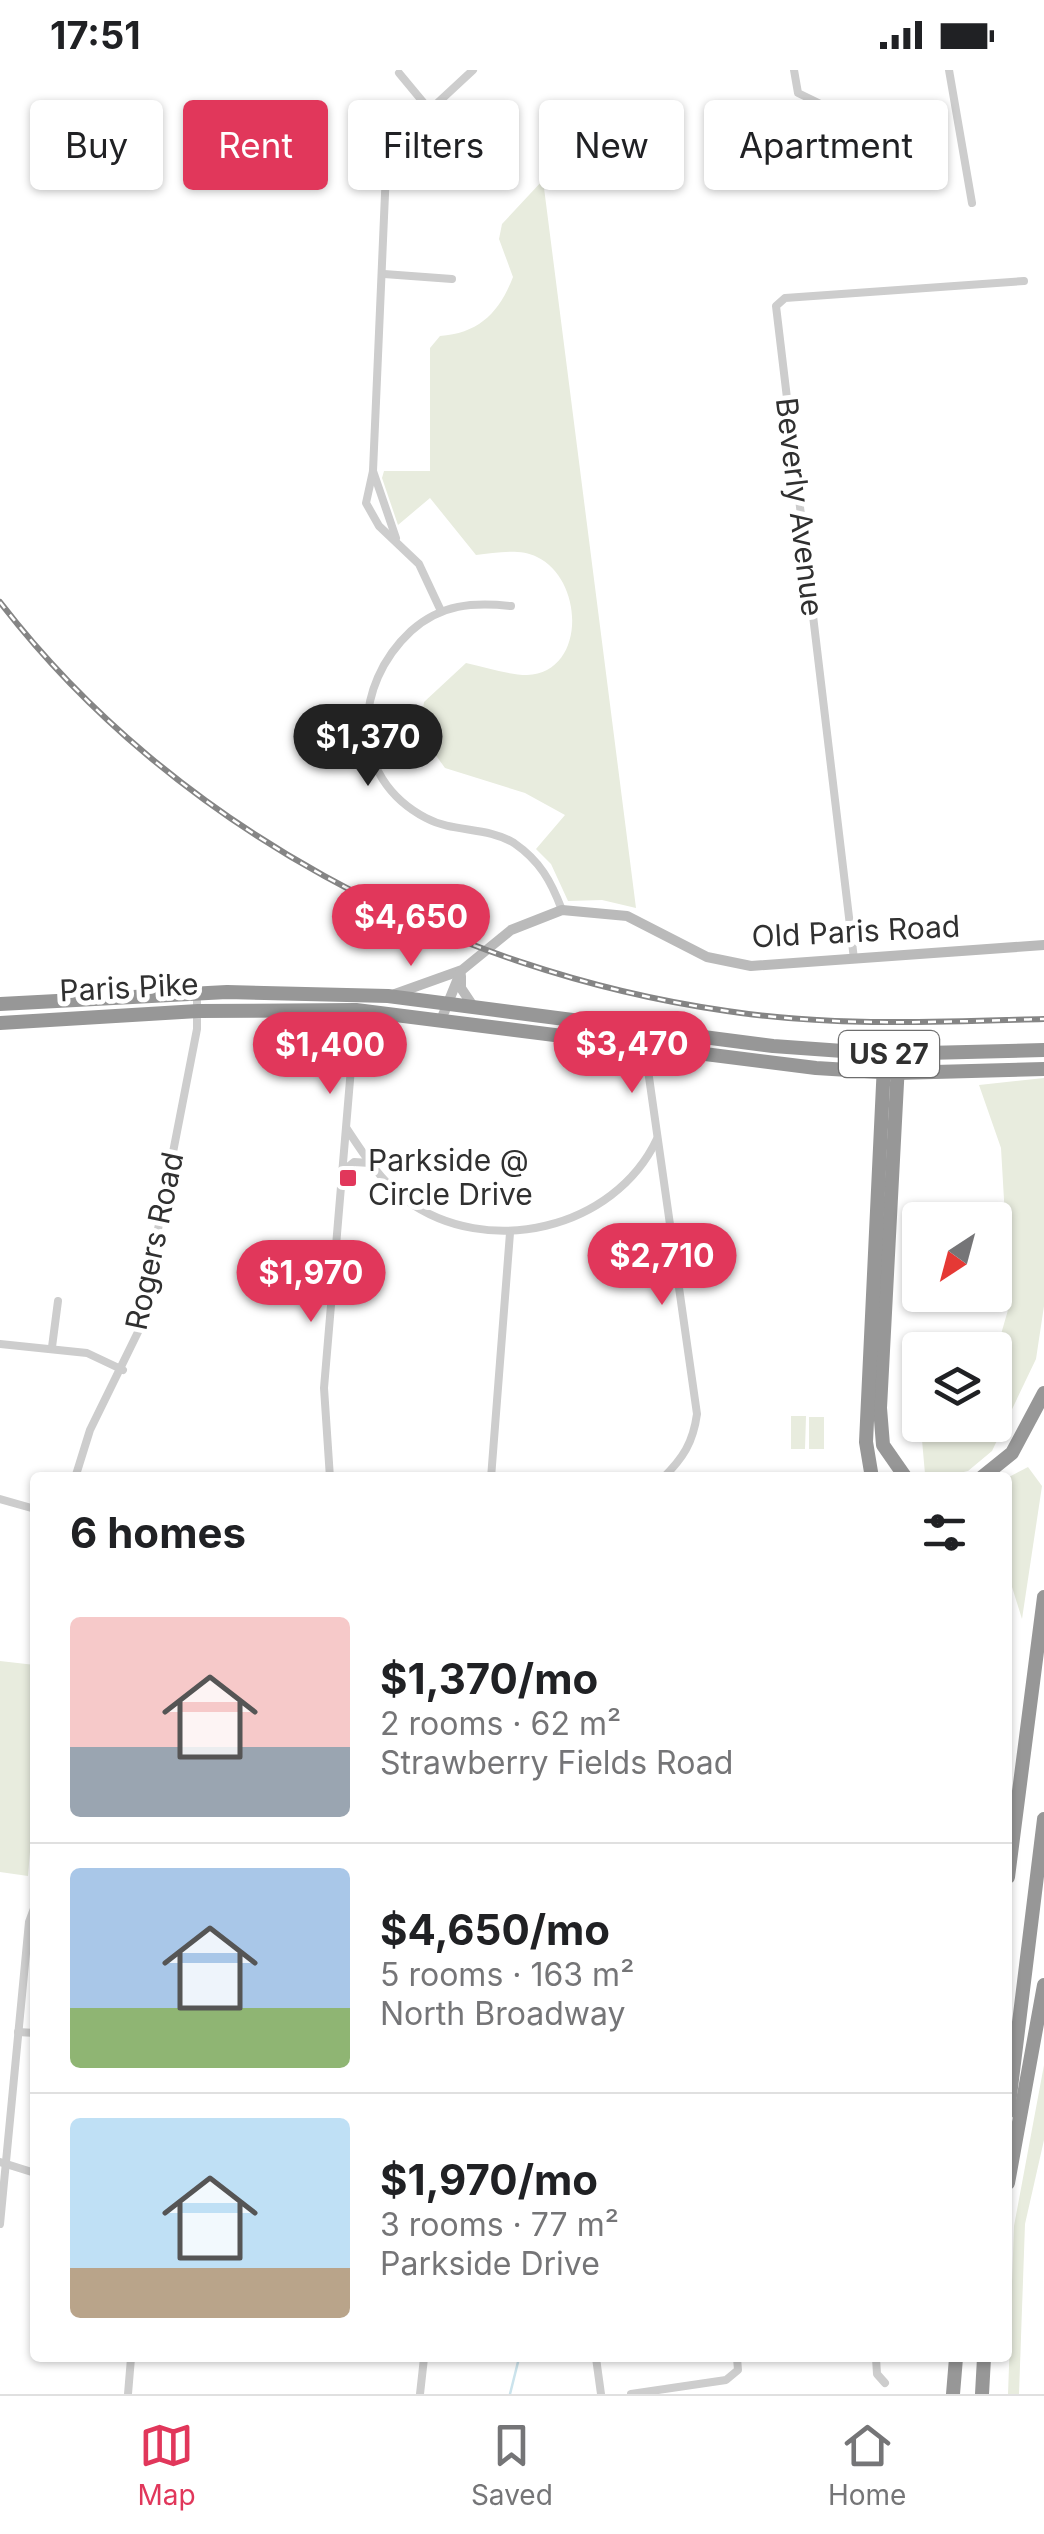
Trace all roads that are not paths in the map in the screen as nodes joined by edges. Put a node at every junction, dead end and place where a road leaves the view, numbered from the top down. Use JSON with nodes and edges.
{"nodes":[{"id":1,"x":472,"y":70,"type":"edge"},
{"id":2,"x":794,"y":70,"type":"edge"},
{"id":3,"x":949,"y":70,"type":"edge"},
{"id":4,"x":399,"y":73,"type":"dead end"},
{"id":5,"x":425,"y":100,"type":"edge"},
{"id":6,"x":440,"y":100,"type":"edge"},
{"id":7,"x":814,"y":100,"type":"edge"},
{"id":8,"x":384,"y":190,"type":"edge"},
{"id":9,"x":972,"y":202,"type":"dead end"},
{"id":10,"x":384,"y":274,"type":"junction"},
{"id":11,"x":452,"y":279,"type":"dead end"},
{"id":12,"x":1024,"y":281,"type":"dead end"},
{"id":13,"x":374,"y":471,"type":"junction"},
{"id":14,"x":396,"y":538,"type":"junction"},
{"id":15,"x":512,"y":606,"type":"dead end"},
{"id":16,"x":441,"y":610,"type":"junction"},
{"id":17,"x":562,"y":910,"type":"junction"},
{"id":18,"x":1044,"y":945,"type":"edge"},
{"id":19,"x":854,"y":959,"type":"junction"},
{"id":20,"x":462,"y":970,"type":"junction"},
{"id":21,"x":445,"y":978,"type":"junction"},
{"id":22,"x":196,"y":994,"type":"junction"},
{"id":23,"x":388,"y":996,"type":"junction"},
{"id":24,"x":357,"y":1002,"type":"junction"},
{"id":25,"x":443,"y":1002,"type":"junction"},
{"id":26,"x":0,"y":1004,"type":"edge"},
{"id":27,"x":473,"y":1006,"type":"junction"},
{"id":28,"x":198,"y":1011,"type":"junction"},
{"id":29,"x":441,"y":1020,"type":"junction"},
{"id":30,"x":0,"y":1024,"type":"edge"},
{"id":31,"x":648,"y":1029,"type":"junction"},
{"id":32,"x":645,"y":1049,"type":"junction"},
{"id":33,"x":1044,"y":1050,"type":"edge"},
{"id":34,"x":892,"y":1054,"type":"junction"},
{"id":35,"x":1044,"y":1068,"type":"edge"},
{"id":36,"x":891,"y":1072,"type":"junction"},
{"id":37,"x":346,"y":1127,"type":"junction"},
{"id":38,"x":657,"y":1139,"type":"junction"},
{"id":39,"x":370,"y":1163,"type":"junction"},
{"id":40,"x":342,"y":1173,"type":"junction"},
{"id":41,"x":510,"y":1233,"type":"junction"},
{"id":42,"x":58,"y":1300,"type":"dead end"},
{"id":43,"x":0,"y":1344,"type":"edge"},
{"id":44,"x":52,"y":1347,"type":"junction"},
{"id":45,"x":123,"y":1370,"type":"junction"},
{"id":46,"x":1044,"y":1394,"type":"edge"},
{"id":47,"x":77,"y":1472,"type":"edge"},
{"id":48,"x":330,"y":1472,"type":"edge"},
{"id":49,"x":491,"y":1472,"type":"edge"},
{"id":50,"x":669,"y":1472,"type":"edge"},
{"id":51,"x":871,"y":1472,"type":"edge"},
{"id":52,"x":902,"y":1472,"type":"edge"},
{"id":53,"x":987,"y":1472,"type":"edge"},
{"id":54,"x":0,"y":1499,"type":"edge"},
{"id":55,"x":30,"y":1508,"type":"edge"},
{"id":56,"x":1044,"y":1598,"type":"edge"},
{"id":57,"x":1044,"y":1818,"type":"edge"},
{"id":58,"x":1012,"y":1846,"type":"edge"},
{"id":59,"x":30,"y":1917,"type":"edge"},
{"id":60,"x":1044,"y":1986,"type":"edge"},
{"id":61,"x":18,"y":2032,"type":"junction"},
{"id":62,"x":30,"y":2033,"type":"edge"},
{"id":63,"x":1012,"y":2079,"type":"edge"},
{"id":64,"x":1012,"y":2161,"type":"edge"},
{"id":65,"x":3,"y":2164,"type":"edge"},
{"id":66,"x":30,"y":2172,"type":"edge"},
{"id":67,"x":0,"y":2224,"type":"edge"},
{"id":68,"x":131,"y":2362,"type":"edge"},
{"id":69,"x":424,"y":2362,"type":"edge"},
{"id":70,"x":596,"y":2362,"type":"edge"},
{"id":71,"x":737,"y":2362,"type":"edge"},
{"id":72,"x":876,"y":2362,"type":"edge"},
{"id":73,"x":956,"y":2362,"type":"edge"},
{"id":74,"x":984,"y":2362,"type":"edge"},
{"id":75,"x":885,"y":2382,"type":"dead end"},
{"id":76,"x":678,"y":2391,"type":"edge"},
{"id":77,"x":128,"y":2394,"type":"edge"},
{"id":78,"x":420,"y":2394,"type":"edge"},
{"id":79,"x":601,"y":2394,"type":"edge"},
{"id":80,"x":630,"y":2394,"type":"edge"},
{"id":81,"x":953,"y":2394,"type":"edge"},
{"id":82,"x":982,"y":2394,"type":"edge"}],
"edges":[{"from":1,"to":6,"type":"street"},
{"from":2,"to":7,"type":"street"},
{"from":3,"to":9,"type":"street"},
{"from":4,"to":5,"type":"street"},
{"from":8,"to":10,"type":"street"},
{"from":10,"to":11,"type":"street"},
{"from":10,"to":13,"type":"street"},
{"from":12,"to":19,"type":"street","name":"Beverly Avenue"},
{"from":13,"to":14,"type":"street"},
{"from":13,"to":14,"type":"street"},
{"from":14,"to":16,"type":"street"},
{"from":15,"to":16,"type":"street"},
{"from":16,"to":17,"type":"street"},
{"from":17,"to":19,"type":"street","name":"Old Paris Road"},
{"from":17,"to":20,"type":"street","name":"Old Paris Road"},
{"from":18,"to":19,"type":"street","name":"Old Paris Road"},
{"from":20,"to":21,"type":"street","name":"Old Paris Road"},
{"from":20,"to":25,"type":"street","name":"Old Paris Road"},
{"from":20,"to":27,"type":"street"},
{"from":21,"to":23,"type":"street","name":"Old Paris Road"},
{"from":21,"to":25,"type":"street"},
{"from":22,"to":24,"type":"highway","name":"Paris Pike","number":"US 27"},
{"from":22,"to":26,"type":"highway","name":"Paris Pike","number":"US 27"},
{"from":22,"to":28,"type":"street","name":"Rogers Road"},
{"from":23,"to":24,"type":"highway","number":"US 27"},
{"from":23,"to":25,"type":"highway","number":"US 27"},
{"from":24,"to":28,"type":"highway","name":"Paris Pike","number":"US 27"},
{"from":24,"to":29,"type":"highway","name":"Paris Pike","number":"US 27"},
{"from":24,"to":37,"type":"street"},
{"from":25,"to":27,"type":"highway","number":"US 27"},
{"from":25,"to":29,"type":"street"},
{"from":27,"to":31,"type":"highway","number":"US 27"},
{"from":28,"to":30,"type":"highway","name":"Paris Pike","number":"US 27"},
{"from":28,"to":45,"type":"street","name":"Rogers Road"},
{"from":29,"to":32,"type":"highway","number":"US 27"},
{"from":31,"to":32,"type":"street"},
{"from":31,"to":34,"type":"highway","number":"US 27"},
{"from":32,"to":36,"type":"highway","number":"US 27"},
{"from":32,"to":38,"type":"street"},
{"from":33,"to":34,"type":"highway","number":"US 27"},
{"from":34,"to":36,"type":"highway"},
{"from":35,"to":36,"type":"highway","number":"US 27"},
{"from":36,"to":51,"type":"highway"},
{"from":36,"to":52,"type":"highway"},
{"from":37,"to":39,"type":"street"},
{"from":37,"to":40,"type":"street"},
{"from":38,"to":41,"type":"street"},
{"from":38,"to":50,"type":"street"},
{"from":39,"to":40,"type":"street"},
{"from":39,"to":41,"type":"street"},
{"from":40,"to":48,"type":"street"},
{"from":41,"to":49,"type":"street"},
{"from":42,"to":44,"type":"street"},
{"from":43,"to":44,"type":"street"},
{"from":44,"to":45,"type":"street"},
{"from":45,"to":47,"type":"street","name":"Rogers Road"},
{"from":46,"to":53,"type":"highway"},
{"from":54,"to":55,"type":"street"},
{"from":56,"to":58,"type":"highway"},
{"from":57,"to":63,"type":"highway"},
{"from":59,"to":61,"type":"street"},
{"from":60,"to":64,"type":"highway"},
{"from":61,"to":62,"type":"street"},
{"from":61,"to":65,"type":"street"},
{"from":65,"to":66,"type":"street"},
{"from":65,"to":67,"type":"street"},
{"from":68,"to":77,"type":"street"},
{"from":69,"to":78,"type":"street"},
{"from":70,"to":79,"type":"street"},
{"from":71,"to":76,"type":"street"},
{"from":72,"to":75,"type":"street"},
{"from":73,"to":81,"type":"highway"},
{"from":74,"to":82,"type":"highway"},
{"from":76,"to":80,"type":"street"}]}
